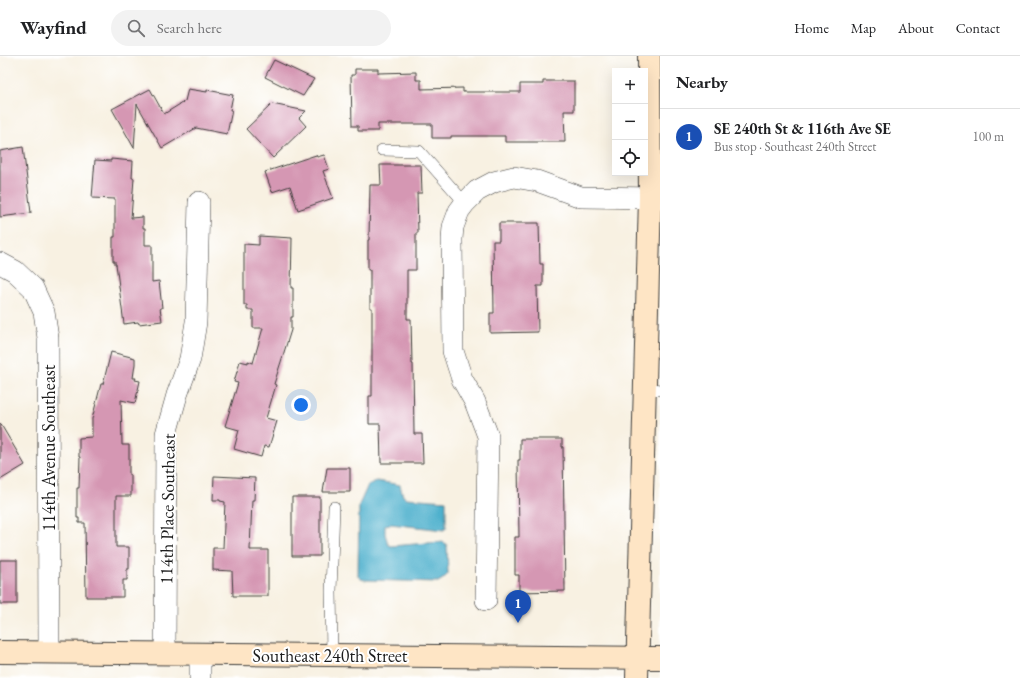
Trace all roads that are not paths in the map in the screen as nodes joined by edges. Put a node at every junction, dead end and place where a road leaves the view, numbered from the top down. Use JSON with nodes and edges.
{"nodes":[{"id":1,"x":649,"y":56,"type":"edge"},
{"id":2,"x":382,"y":150,"type":"dead end"},
{"id":3,"x":655,"y":198,"type":"edge"},
{"id":4,"x":199,"y":202,"type":"dead end"},
{"id":5,"x":465,"y":203,"type":"junction"},
{"id":6,"x":0,"y":263,"type":"edge"},
{"id":7,"x":652,"y":389,"type":"edge"},
{"id":8,"x":334,"y":507,"type":"dead end"},
{"id":9,"x":486,"y":600,"type":"dead end"},
{"id":10,"x":0,"y":652,"type":"edge"},
{"id":11,"x":49,"y":652,"type":"junction"},
{"id":12,"x":165,"y":653,"type":"junction"},
{"id":13,"x":200,"y":654,"type":"junction"},
{"id":14,"x":332,"y":655,"type":"junction"},
{"id":15,"x":660,"y":658,"type":"edge"},
{"id":16,"x":637,"y":668,"type":"edge"},
{"id":17,"x":200,"y":678,"type":"edge"}],
"edges":[{"from":1,"to":3,"type":"main road"},
{"from":2,"to":5,"type":"lane"},
{"from":3,"to":5,"type":"street"},
{"from":3,"to":7,"type":"main road"},
{"from":4,"to":12,"type":"street","name":"114th Place Southeast"},
{"from":5,"to":9,"type":"street"},
{"from":6,"to":11,"type":"street","name":"114th Avenue Southeast"},
{"from":7,"to":16,"type":"main road"},
{"from":8,"to":14,"type":"lane"},
{"from":10,"to":11,"type":"main road","name":"Southeast 240th Street"},
{"from":11,"to":12,"type":"main road","name":"Southeast 240th Street"},
{"from":12,"to":13,"type":"main road","name":"Southeast 240th Street"},
{"from":13,"to":14,"type":"main road","name":"Southeast 240th Street"},
{"from":13,"to":17,"type":"street"},
{"from":14,"to":16,"type":"main road","name":"Southeast 240th Street"},
{"from":15,"to":16,"type":"main road","name":"Southeast 240th Street"}]}
